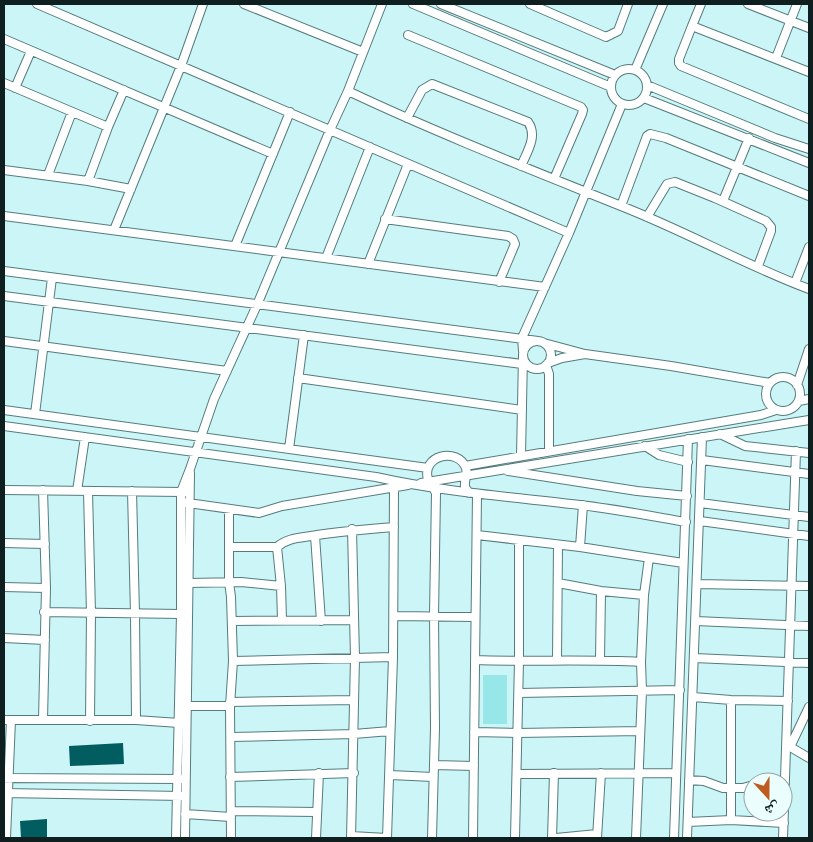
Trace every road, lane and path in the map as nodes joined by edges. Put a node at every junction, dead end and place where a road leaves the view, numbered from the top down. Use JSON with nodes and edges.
{"nodes":[{"id":1,"x":38,"y":4,"type":"edge"},
{"id":2,"x":202,"y":4,"type":"edge"},
{"id":3,"x":244,"y":4,"type":"edge"},
{"id":4,"x":382,"y":4,"type":"edge"},
{"id":5,"x":414,"y":4,"type":"edge"},
{"id":6,"x":440,"y":4,"type":"edge"},
{"id":7,"x":530,"y":4,"type":"edge"},
{"id":8,"x":628,"y":4,"type":"edge"},
{"id":9,"x":663,"y":4,"type":"edge"},
{"id":10,"x":701,"y":4,"type":"edge"},
{"id":11,"x":748,"y":4,"type":"edge"},
{"id":12,"x":797,"y":4,"type":"edge"},
{"id":13,"x":790,"y":21,"type":"junction"},
{"id":14,"x":692,"y":26,"type":"junction"},
{"id":15,"x":809,"y":28,"type":"edge"},
{"id":16,"x":408,"y":35,"type":"dead end"},
{"id":17,"x":4,"y":39,"type":"edge"},
{"id":18,"x":31,"y":51,"type":"junction"},
{"id":19,"x":363,"y":52,"type":"junction"},
{"id":20,"x":776,"y":58,"type":"junction"},
{"id":21,"x":181,"y":66,"type":"junction"},
{"id":22,"x":636,"y":70,"type":"junction"},
{"id":23,"x":809,"y":72,"type":"edge"},
{"id":24,"x":615,"y":74,"type":"junction"},
{"id":25,"x":4,"y":83,"type":"edge"},
{"id":26,"x":647,"y":84,"type":"junction"},
{"id":27,"x":611,"y":87,"type":"junction"},
{"id":28,"x":15,"y":88,"type":"junction"},
{"id":29,"x":124,"y":90,"type":"junction"},
{"id":30,"x":348,"y":91,"type":"junction"},
{"id":31,"x":644,"y":98,"type":"junction"},
{"id":32,"x":622,"y":104,"type":"junction"},
{"id":33,"x":164,"y":107,"type":"junction"},
{"id":34,"x":72,"y":112,"type":"junction"},
{"id":35,"x":290,"y":112,"type":"junction"},
{"id":36,"x":407,"y":118,"type":"junction"},
{"id":37,"x":809,"y":119,"type":"edge"},
{"id":38,"x":108,"y":128,"type":"junction"},
{"id":39,"x":330,"y":130,"type":"junction"},
{"id":40,"x":749,"y":138,"type":"junction"},
{"id":41,"x":370,"y":147,"type":"junction"},
{"id":42,"x":809,"y":150,"type":"edge"},
{"id":43,"x":273,"y":154,"type":"junction"},
{"id":44,"x":809,"y":163,"type":"edge"},
{"id":45,"x":408,"y":164,"type":"junction"},
{"id":46,"x":521,"y":166,"type":"junction"},
{"id":47,"x":737,"y":167,"type":"junction"},
{"id":48,"x":4,"y":170,"type":"edge"},
{"id":49,"x":48,"y":175,"type":"junction"},
{"id":50,"x":554,"y":179,"type":"junction"},
{"id":51,"x":88,"y":181,"type":"junction"},
{"id":52,"x":131,"y":189,"type":"junction"},
{"id":53,"x":586,"y":193,"type":"junction"},
{"id":54,"x":809,"y":196,"type":"edge"},
{"id":55,"x":723,"y":201,"type":"junction"},
{"id":56,"x":621,"y":206,"type":"junction"},
{"id":57,"x":4,"y":216,"type":"edge"},
{"id":58,"x":647,"y":217,"type":"junction"},
{"id":59,"x":386,"y":220,"type":"junction"},
{"id":60,"x":114,"y":230,"type":"junction"},
{"id":61,"x":569,"y":233,"type":"junction"},
{"id":62,"x":236,"y":246,"type":"junction"},
{"id":63,"x":809,"y":247,"type":"edge"},
{"id":64,"x":280,"y":252,"type":"junction"},
{"id":65,"x":326,"y":258,"type":"junction"},
{"id":66,"x":368,"y":264,"type":"junction"},
{"id":67,"x":758,"y":266,"type":"junction"},
{"id":68,"x":4,"y":272,"type":"edge"},
{"id":69,"x":52,"y":278,"type":"junction"},
{"id":70,"x":499,"y":282,"type":"junction"},
{"id":71,"x":795,"y":283,"type":"junction"},
{"id":72,"x":545,"y":287,"type":"junction"},
{"id":73,"x":809,"y":289,"type":"edge"},
{"id":74,"x":4,"y":296,"type":"edge"},
{"id":75,"x":49,"y":302,"type":"junction"},
{"id":76,"x":257,"y":305,"type":"junction"},
{"id":77,"x":247,"y":328,"type":"junction"},
{"id":78,"x":304,"y":335,"type":"junction"},
{"id":79,"x":522,"y":338,"type":"junction"},
{"id":80,"x":4,"y":341,"type":"edge"},
{"id":81,"x":540,"y":342,"type":"junction"},
{"id":82,"x":44,"y":346,"type":"junction"},
{"id":83,"x":809,"y":349,"type":"edge"},
{"id":84,"x":523,"y":353,"type":"junction"},
{"id":85,"x":585,"y":354,"type":"junction"},
{"id":86,"x":547,"y":364,"type":"junction"},
{"id":87,"x":526,"y":366,"type":"junction"},
{"id":88,"x":227,"y":372,"type":"junction"},
{"id":89,"x":298,"y":378,"type":"junction"},
{"id":90,"x":770,"y":382,"type":"junction"},
{"id":91,"x":797,"y":385,"type":"junction"},
{"id":92,"x":809,"y":399,"type":"edge"},
{"id":93,"x":799,"y":401,"type":"junction"},
{"id":94,"x":4,"y":410,"type":"edge"},
{"id":95,"x":522,"y":410,"type":"junction"},
{"id":96,"x":776,"y":410,"type":"junction"},
{"id":97,"x":35,"y":414,"type":"junction"},
{"id":98,"x":809,"y":420,"type":"edge"},
{"id":99,"x":4,"y":426,"type":"edge"},
{"id":100,"x":720,"y":434,"type":"junction"},
{"id":101,"x":200,"y":436,"type":"junction"},
{"id":102,"x":85,"y":437,"type":"junction"},
{"id":103,"x":702,"y":437,"type":"junction"},
{"id":104,"x":688,"y":439,"type":"junction"},
{"id":105,"x":646,"y":446,"type":"junction"},
{"id":106,"x":289,"y":449,"type":"junction"},
{"id":107,"x":548,"y":451,"type":"junction"},
{"id":108,"x":796,"y":451,"type":"junction"},
{"id":109,"x":195,"y":452,"type":"junction"},
{"id":110,"x":809,"y":453,"type":"edge"},
{"id":111,"x":520,"y":456,"type":"junction"},
{"id":112,"x":702,"y":460,"type":"junction"},
{"id":113,"x":688,"y":462,"type":"junction"},
{"id":114,"x":465,"y":466,"type":"junction"},
{"id":115,"x":428,"y":468,"type":"junction"},
{"id":116,"x":190,"y":469,"type":"junction"},
{"id":117,"x":500,"y":470,"type":"junction"},
{"id":118,"x":795,"y":472,"type":"junction"},
{"id":119,"x":809,"y":474,"type":"edge"},
{"id":120,"x":466,"y":476,"type":"junction"},
{"id":121,"x":412,"y":485,"type":"junction"},
{"id":122,"x":431,"y":485,"type":"junction"},
{"id":123,"x":4,"y":490,"type":"edge"},
{"id":124,"x":43,"y":490,"type":"junction"},
{"id":125,"x":394,"y":490,"type":"dead end"},
{"id":126,"x":77,"y":491,"type":"junction"},
{"id":127,"x":88,"y":491,"type":"junction"},
{"id":128,"x":132,"y":491,"type":"junction"},
{"id":129,"x":181,"y":492,"type":"junction"},
{"id":130,"x":191,"y":492,"type":"junction"},
{"id":131,"x":473,"y":493,"type":"junction"},
{"id":132,"x":687,"y":496,"type":"junction"},
{"id":133,"x":181,"y":502,"type":"junction"},
{"id":134,"x":190,"y":502,"type":"junction"},
{"id":135,"x":700,"y":503,"type":"junction"},
{"id":136,"x":583,"y":505,"type":"junction"},
{"id":137,"x":229,"y":509,"type":"junction"},
{"id":138,"x":794,"y":516,"type":"junction"},
{"id":139,"x":809,"y":517,"type":"edge"},
{"id":140,"x":700,"y":521,"type":"junction"},
{"id":141,"x":686,"y":522,"type":"junction"},
{"id":142,"x":394,"y":527,"type":"junction"},
{"id":143,"x":352,"y":529,"type":"junction"},
{"id":144,"x":792,"y":534,"type":"junction"},
{"id":145,"x":477,"y":535,"type":"junction"},
{"id":146,"x":315,"y":536,"type":"junction"},
{"id":147,"x":809,"y":536,"type":"edge"},
{"id":148,"x":519,"y":540,"type":"junction"},
{"id":149,"x":4,"y":543,"type":"edge"},
{"id":150,"x":45,"y":544,"type":"junction"},
{"id":151,"x":558,"y":545,"type":"junction"},
{"id":152,"x":277,"y":546,"type":"junction"},
{"id":153,"x":229,"y":547,"type":"junction"},
{"id":154,"x":580,"y":547,"type":"junction"},
{"id":155,"x":649,"y":558,"type":"junction"},
{"id":156,"x":683,"y":563,"type":"junction"},
{"id":157,"x":228,"y":582,"type":"junction"},
{"id":158,"x":189,"y":583,"type":"junction"},
{"id":159,"x":558,"y":583,"type":"junction"},
{"id":160,"x":697,"y":584,"type":"junction"},
{"id":161,"x":281,"y":586,"type":"junction"},
{"id":162,"x":792,"y":586,"type":"junction"},
{"id":163,"x":809,"y":586,"type":"edge"},
{"id":164,"x":4,"y":587,"type":"edge"},
{"id":165,"x":46,"y":588,"type":"junction"},
{"id":166,"x":601,"y":591,"type":"junction"},
{"id":167,"x":644,"y":594,"type":"junction"},
{"id":168,"x":44,"y":612,"type":"junction"},
{"id":169,"x":91,"y":613,"type":"junction"},
{"id":170,"x":135,"y":614,"type":"junction"},
{"id":171,"x":181,"y":614,"type":"junction"},
{"id":172,"x":394,"y":616,"type":"junction"},
{"id":173,"x":434,"y":616,"type":"junction"},
{"id":174,"x":475,"y":616,"type":"junction"},
{"id":175,"x":282,"y":620,"type":"junction"},
{"id":176,"x":354,"y":620,"type":"junction"},
{"id":177,"x":232,"y":621,"type":"junction"},
{"id":178,"x":321,"y":621,"type":"junction"},
{"id":179,"x":696,"y":621,"type":"junction"},
{"id":180,"x":790,"y":626,"type":"junction"},
{"id":181,"x":809,"y":626,"type":"edge"},
{"id":182,"x":4,"y":638,"type":"edge"},
{"id":183,"x":44,"y":640,"type":"junction"},
{"id":184,"x":393,"y":657,"type":"junction"},
{"id":185,"x":355,"y":658,"type":"junction"},
{"id":186,"x":694,"y":658,"type":"junction"},
{"id":187,"x":475,"y":660,"type":"junction"},
{"id":188,"x":556,"y":660,"type":"junction"},
{"id":189,"x":600,"y":660,"type":"junction"},
{"id":190,"x":233,"y":661,"type":"junction"},
{"id":191,"x":519,"y":661,"type":"junction"},
{"id":192,"x":641,"y":662,"type":"junction"},
{"id":193,"x":790,"y":663,"type":"junction"},
{"id":194,"x":809,"y":664,"type":"edge"},
{"id":195,"x":680,"y":690,"type":"junction"},
{"id":196,"x":642,"y":691,"type":"junction"},
{"id":197,"x":519,"y":693,"type":"junction"},
{"id":198,"x":693,"y":697,"type":"junction"},
{"id":199,"x":354,"y":700,"type":"junction"},
{"id":200,"x":731,"y":700,"type":"junction"},
{"id":201,"x":788,"y":701,"type":"junction"},
{"id":202,"x":230,"y":704,"type":"junction"},
{"id":203,"x":186,"y":706,"type":"junction"},
{"id":204,"x":809,"y":707,"type":"edge"},
{"id":205,"x":7,"y":720,"type":"edge"},
{"id":206,"x":43,"y":720,"type":"junction"},
{"id":207,"x":90,"y":720,"type":"junction"},
{"id":208,"x":136,"y":720,"type":"junction"},
{"id":209,"x":179,"y":723,"type":"junction"},
{"id":210,"x":390,"y":731,"type":"junction"},
{"id":211,"x":640,"y":731,"type":"junction"},
{"id":212,"x":474,"y":732,"type":"junction"},
{"id":213,"x":518,"y":733,"type":"junction"},
{"id":214,"x":354,"y":734,"type":"junction"},
{"id":215,"x":231,"y":737,"type":"junction"},
{"id":216,"x":787,"y":746,"type":"junction"},
{"id":217,"x":809,"y":758,"type":"edge"},
{"id":218,"x":434,"y":766,"type":"junction"},
{"id":219,"x":474,"y":766,"type":"junction"},
{"id":220,"x":785,"y":772,"type":"edge"},
{"id":221,"x":318,"y":773,"type":"junction"},
{"id":222,"x":354,"y":773,"type":"junction"},
{"id":223,"x":554,"y":773,"type":"junction"},
{"id":224,"x":600,"y":773,"type":"junction"},
{"id":225,"x":637,"y":773,"type":"junction"},
{"id":226,"x":676,"y":773,"type":"junction"},
{"id":227,"x":517,"y":774,"type":"junction"},
{"id":228,"x":390,"y":775,"type":"junction"},
{"id":229,"x":230,"y":777,"type":"junction"},
{"id":230,"x":433,"y":777,"type":"junction"},
{"id":231,"x":6,"y":778,"type":"edge"},
{"id":232,"x":182,"y":779,"type":"junction"},
{"id":233,"x":689,"y":780,"type":"junction"},
{"id":234,"x":743,"y":786,"type":"edge"},
{"id":235,"x":732,"y":788,"type":"junction"},
{"id":236,"x":6,"y":793,"type":"edge"},
{"id":237,"x":182,"y":796,"type":"junction"},
{"id":238,"x":317,"y":812,"type":"junction"},
{"id":239,"x":185,"y":814,"type":"junction"},
{"id":240,"x":231,"y":814,"type":"junction"},
{"id":241,"x":731,"y":820,"type":"junction"},
{"id":242,"x":688,"y":822,"type":"junction"},
{"id":243,"x":784,"y":823,"type":"joint"},
{"id":244,"x":597,"y":836,"type":"edge"},
{"id":245,"x":351,"y":837,"type":"edge"},
{"id":246,"x":6,"y":838,"type":"edge"},
{"id":247,"x":176,"y":838,"type":"edge"},
{"id":248,"x":185,"y":838,"type":"edge"},
{"id":249,"x":231,"y":838,"type":"edge"},
{"id":250,"x":316,"y":838,"type":"edge"},
{"id":251,"x":387,"y":838,"type":"edge"},
{"id":252,"x":432,"y":838,"type":"edge"},
{"id":253,"x":473,"y":838,"type":"edge"},
{"id":254,"x":515,"y":838,"type":"edge"},
{"id":255,"x":552,"y":838,"type":"edge"},
{"id":256,"x":556,"y":838,"type":"edge"},
{"id":257,"x":636,"y":838,"type":"edge"},
{"id":258,"x":674,"y":838,"type":"edge"},
{"id":259,"x":687,"y":838,"type":"edge"},
{"id":260,"x":783,"y":838,"type":"edge"}],
"edges":[{"from":1,"to":21,"type":"street"},
{"from":2,"to":21,"type":"street"},
{"from":3,"to":19,"type":"street"},
{"from":4,"to":19,"type":"street"},
{"from":5,"to":27,"type":"street"},
{"from":6,"to":24,"type":"street"},
{"from":7,"to":8,"type":"street"},
{"from":9,"to":22,"type":"street"},
{"from":10,"to":14,"type":"street"},
{"from":11,"to":13,"type":"street"},
{"from":12,"to":13,"type":"street"},
{"from":13,"to":15,"type":"street"},
{"from":13,"to":20,"type":"street"},
{"from":14,"to":20,"type":"street"},
{"from":14,"to":37,"type":"street"},
{"from":16,"to":50,"type":"street"},
{"from":17,"to":18,"type":"street"},
{"from":18,"to":28,"type":"street"},
{"from":18,"to":29,"type":"street"},
{"from":19,"to":30,"type":"street"},
{"from":20,"to":23,"type":"street"},
{"from":21,"to":33,"type":"street"},
{"from":21,"to":35,"type":"street"},
{"from":22,"to":24,"type":"street"},
{"from":22,"to":26,"type":"street"},
{"from":24,"to":27,"type":"street"},
{"from":25,"to":28,"type":"street"},
{"from":26,"to":31,"type":"street"},
{"from":26,"to":42,"type":"street"},
{"from":27,"to":32,"type":"street"},
{"from":28,"to":34,"type":"street"},
{"from":29,"to":33,"type":"street"},
{"from":29,"to":38,"type":"street"},
{"from":30,"to":36,"type":"street"},
{"from":30,"to":39,"type":"street"},
{"from":31,"to":32,"type":"street"},
{"from":31,"to":40,"type":"street"},
{"from":32,"to":53,"type":"street"},
{"from":33,"to":43,"type":"street"},
{"from":33,"to":52,"type":"street"},
{"from":34,"to":38,"type":"street"},
{"from":34,"to":49,"type":"street"},
{"from":35,"to":39,"type":"street"},
{"from":35,"to":43,"type":"street"},
{"from":36,"to":46,"type":"street"},
{"from":36,"to":46,"type":"street"},
{"from":38,"to":51,"type":"street"},
{"from":39,"to":41,"type":"street"},
{"from":39,"to":64,"type":"street"},
{"from":40,"to":44,"type":"street"},
{"from":40,"to":47,"type":"street"},
{"from":41,"to":45,"type":"street"},
{"from":41,"to":65,"type":"street"},
{"from":43,"to":62,"type":"street"},
{"from":45,"to":59,"type":"street"},
{"from":45,"to":61,"type":"street"},
{"from":46,"to":50,"type":"street"},
{"from":47,"to":54,"type":"street"},
{"from":47,"to":55,"type":"street"},
{"from":47,"to":56,"type":"street"},
{"from":48,"to":49,"type":"street"},
{"from":49,"to":51,"type":"street"},
{"from":50,"to":53,"type":"street"},
{"from":51,"to":52,"type":"street"},
{"from":52,"to":60,"type":"street"},
{"from":53,"to":56,"type":"street"},
{"from":53,"to":61,"type":"street"},
{"from":55,"to":58,"type":"street"},
{"from":55,"to":67,"type":"street"},
{"from":56,"to":58,"type":"street"},
{"from":57,"to":60,"type":"street"},
{"from":58,"to":67,"type":"street"},
{"from":59,"to":66,"type":"street"},
{"from":59,"to":70,"type":"street"},
{"from":60,"to":62,"type":"street"},
{"from":61,"to":72,"type":"street"},
{"from":62,"to":64,"type":"street"},
{"from":63,"to":71,"type":"street"},
{"from":64,"to":65,"type":"street"},
{"from":64,"to":76,"type":"street"},
{"from":65,"to":66,"type":"street"},
{"from":66,"to":70,"type":"street"},
{"from":67,"to":71,"type":"street"},
{"from":68,"to":69,"type":"street"},
{"from":69,"to":75,"type":"street"},
{"from":69,"to":76,"type":"street"},
{"from":70,"to":72,"type":"street"},
{"from":71,"to":73,"type":"street"},
{"from":72,"to":79,"type":"street"},
{"from":74,"to":75,"type":"street"},
{"from":75,"to":77,"type":"street"},
{"from":75,"to":82,"type":"street"},
{"from":76,"to":77,"type":"street"},
{"from":76,"to":79,"type":"street"},
{"from":77,"to":78,"type":"street"},
{"from":77,"to":88,"type":"street"},
{"from":78,"to":87,"type":"street"},
{"from":78,"to":89,"type":"street"},
{"from":79,"to":81,"type":"street"},
{"from":79,"to":84,"type":"street"},
{"from":80,"to":82,"type":"street"},
{"from":81,"to":84,"type":"street"},
{"from":81,"to":85,"type":"street"},
{"from":81,"to":86,"type":"street"},
{"from":82,"to":88,"type":"street"},
{"from":82,"to":97,"type":"street"},
{"from":83,"to":91,"type":"street"},
{"from":84,"to":87,"type":"street"},
{"from":85,"to":86,"type":"street"},
{"from":85,"to":90,"type":"street"},
{"from":86,"to":87,"type":"street"},
{"from":86,"to":107,"type":"street"},
{"from":87,"to":95,"type":"street"},
{"from":88,"to":101,"type":"street"},
{"from":89,"to":95,"type":"street"},
{"from":89,"to":106,"type":"street"},
{"from":90,"to":91,"type":"street"},
{"from":90,"to":96,"type":"street"},
{"from":91,"to":93,"type":"street"},
{"from":92,"to":93,"type":"street"},
{"from":93,"to":96,"type":"street"},
{"from":94,"to":97,"type":"street"},
{"from":95,"to":111,"type":"street"},
{"from":96,"to":107,"type":"street"},
{"from":97,"to":101,"type":"street"},
{"from":98,"to":100,"type":"street"},
{"from":99,"to":102,"type":"street"},
{"from":100,"to":103,"type":"street"},
{"from":100,"to":108,"type":"street"},
{"from":101,"to":106,"type":"street"},
{"from":101,"to":109,"type":"street"},
{"from":102,"to":109,"type":"street"},
{"from":102,"to":126,"type":"street"},
{"from":103,"to":104,"type":"street"},
{"from":103,"to":112,"type":"street"},
{"from":104,"to":105,"type":"street"},
{"from":104,"to":113,"type":"street"},
{"from":105,"to":113,"type":"street"},
{"from":105,"to":117,"type":"street"},
{"from":106,"to":115,"type":"street"},
{"from":107,"to":111,"type":"street"},
{"from":108,"to":110,"type":"street"},
{"from":108,"to":118,"type":"street"},
{"from":109,"to":116,"type":"street"},
{"from":109,"to":121,"type":"street"},
{"from":111,"to":114,"type":"street"},
{"from":112,"to":118,"type":"street"},
{"from":112,"to":135,"type":"street"},
{"from":113,"to":132,"type":"street"},
{"from":114,"to":115,"type":"street"},
{"from":114,"to":120,"type":"street"},
{"from":115,"to":122,"type":"street"},
{"from":116,"to":129,"type":"street"},
{"from":116,"to":130,"type":"street"},
{"from":117,"to":120,"type":"street"},
{"from":117,"to":132,"type":"street"},
{"from":118,"to":119,"type":"street"},
{"from":118,"to":138,"type":"street"},
{"from":120,"to":122,"type":"street"},
{"from":120,"to":131,"type":"street"},
{"from":121,"to":122,"type":"street"},
{"from":121,"to":137,"type":"street"},
{"from":122,"to":131,"type":"street"},
{"from":122,"to":173,"type":"street"},
{"from":123,"to":124,"type":"street"},
{"from":124,"to":126,"type":"street"},
{"from":124,"to":150,"type":"street"},
{"from":125,"to":142,"type":"street"},
{"from":126,"to":127,"type":"street"},
{"from":127,"to":128,"type":"street"},
{"from":127,"to":169,"type":"street"},
{"from":128,"to":129,"type":"street"},
{"from":128,"to":170,"type":"street"},
{"from":129,"to":130,"type":"street"},
{"from":129,"to":133,"type":"street"},
{"from":130,"to":134,"type":"street"},
{"from":131,"to":136,"type":"street"},
{"from":131,"to":145,"type":"street"},
{"from":132,"to":141,"type":"street"},
{"from":133,"to":134,"type":"street"},
{"from":133,"to":171,"type":"street"},
{"from":134,"to":137,"type":"street"},
{"from":134,"to":158,"type":"street"},
{"from":135,"to":138,"type":"street"},
{"from":135,"to":140,"type":"street"},
{"from":136,"to":141,"type":"street"},
{"from":136,"to":154,"type":"street"},
{"from":137,"to":153,"type":"street"},
{"from":138,"to":139,"type":"street"},
{"from":138,"to":144,"type":"street"},
{"from":140,"to":144,"type":"street"},
{"from":140,"to":160,"type":"street"},
{"from":141,"to":156,"type":"street"},
{"from":142,"to":143,"type":"street"},
{"from":142,"to":172,"type":"street"},
{"from":143,"to":146,"type":"street"},
{"from":143,"to":176,"type":"street"},
{"from":144,"to":147,"type":"street"},
{"from":144,"to":162,"type":"street"},
{"from":145,"to":148,"type":"street"},
{"from":145,"to":174,"type":"street"},
{"from":146,"to":152,"type":"street"},
{"from":146,"to":178,"type":"street"},
{"from":148,"to":151,"type":"street"},
{"from":148,"to":191,"type":"street"},
{"from":149,"to":150,"type":"street"},
{"from":150,"to":165,"type":"street"},
{"from":151,"to":154,"type":"street"},
{"from":151,"to":159,"type":"street"},
{"from":152,"to":153,"type":"street"},
{"from":152,"to":161,"type":"street"},
{"from":153,"to":157,"type":"street"},
{"from":154,"to":155,"type":"street"},
{"from":155,"to":156,"type":"street"},
{"from":155,"to":167,"type":"street"},
{"from":156,"to":195,"type":"street"},
{"from":157,"to":158,"type":"street"},
{"from":157,"to":161,"type":"street"},
{"from":157,"to":177,"type":"street"},
{"from":158,"to":203,"type":"street"},
{"from":159,"to":166,"type":"street"},
{"from":159,"to":188,"type":"street"},
{"from":160,"to":162,"type":"street"},
{"from":160,"to":179,"type":"street"},
{"from":161,"to":175,"type":"street"},
{"from":162,"to":163,"type":"street"},
{"from":162,"to":180,"type":"street"},
{"from":164,"to":165,"type":"street"},
{"from":165,"to":168,"type":"street"},
{"from":166,"to":167,"type":"street"},
{"from":166,"to":189,"type":"street"},
{"from":167,"to":192,"type":"street"},
{"from":168,"to":169,"type":"street"},
{"from":168,"to":183,"type":"street"},
{"from":169,"to":170,"type":"street"},
{"from":169,"to":207,"type":"street"},
{"from":170,"to":171,"type":"street"},
{"from":170,"to":208,"type":"street"},
{"from":171,"to":209,"type":"street"},
{"from":172,"to":173,"type":"street"},
{"from":172,"to":184,"type":"street"},
{"from":173,"to":174,"type":"street"},
{"from":173,"to":218,"type":"street"},
{"from":174,"to":187,"type":"street"},
{"from":175,"to":177,"type":"street"},
{"from":175,"to":178,"type":"street"},
{"from":176,"to":178,"type":"street"},
{"from":176,"to":185,"type":"street"},
{"from":177,"to":190,"type":"street"},
{"from":179,"to":180,"type":"street"},
{"from":179,"to":186,"type":"street"},
{"from":180,"to":181,"type":"street"},
{"from":180,"to":193,"type":"street"},
{"from":182,"to":183,"type":"street"},
{"from":183,"to":206,"type":"street"},
{"from":184,"to":185,"type":"street"},
{"from":184,"to":210,"type":"street"},
{"from":185,"to":190,"type":"street"},
{"from":185,"to":199,"type":"street"},
{"from":186,"to":193,"type":"street"},
{"from":186,"to":198,"type":"street"},
{"from":187,"to":191,"type":"street"},
{"from":187,"to":212,"type":"street"},
{"from":188,"to":189,"type":"street"},
{"from":188,"to":191,"type":"street"},
{"from":189,"to":192,"type":"street"},
{"from":190,"to":202,"type":"street"},
{"from":191,"to":197,"type":"street"},
{"from":192,"to":196,"type":"street"},
{"from":193,"to":194,"type":"street"},
{"from":193,"to":201,"type":"street"},
{"from":195,"to":196,"type":"street"},
{"from":195,"to":226,"type":"street"},
{"from":196,"to":197,"type":"street"},
{"from":196,"to":211,"type":"street"},
{"from":197,"to":213,"type":"street"},
{"from":198,"to":200,"type":"street"},
{"from":198,"to":233,"type":"street"},
{"from":199,"to":202,"type":"street"},
{"from":199,"to":214,"type":"street"},
{"from":200,"to":201,"type":"street"},
{"from":200,"to":235,"type":"street"},
{"from":201,"to":216,"type":"street"},
{"from":202,"to":203,"type":"street"},
{"from":202,"to":215,"type":"street"},
{"from":203,"to":232,"type":"street"},
{"from":204,"to":216,"type":"street"},
{"from":205,"to":206,"type":"street"},
{"from":205,"to":231,"type":"street"},
{"from":206,"to":207,"type":"street"},
{"from":207,"to":208,"type":"street"},
{"from":208,"to":209,"type":"street"},
{"from":209,"to":232,"type":"street"},
{"from":210,"to":214,"type":"street"},
{"from":210,"to":228,"type":"street"},
{"from":211,"to":213,"type":"street"},
{"from":211,"to":225,"type":"street"},
{"from":212,"to":213,"type":"street"},
{"from":212,"to":219,"type":"street"},
{"from":213,"to":227,"type":"street"},
{"from":214,"to":215,"type":"street"},
{"from":214,"to":222,"type":"street"},
{"from":215,"to":229,"type":"street"},
{"from":216,"to":217,"type":"street"},
{"from":216,"to":220,"type":"street"},
{"from":218,"to":219,"type":"street"},
{"from":218,"to":230,"type":"street"},
{"from":219,"to":253,"type":"street"},
{"from":221,"to":222,"type":"street"},
{"from":221,"to":229,"type":"street"},
{"from":221,"to":238,"type":"street"},
{"from":222,"to":245,"type":"street"},
{"from":223,"to":224,"type":"street"},
{"from":223,"to":227,"type":"street"},
{"from":223,"to":255,"type":"street"},
{"from":224,"to":225,"type":"street"},
{"from":224,"to":244,"type":"street"},
{"from":225,"to":226,"type":"street"},
{"from":225,"to":257,"type":"street"},
{"from":226,"to":258,"type":"street"},
{"from":227,"to":254,"type":"street"},
{"from":228,"to":230,"type":"street"},
{"from":228,"to":251,"type":"street"},
{"from":229,"to":240,"type":"street"},
{"from":230,"to":252,"type":"street"},
{"from":231,"to":232,"type":"street"},
{"from":231,"to":236,"type":"street"},
{"from":232,"to":237,"type":"street"},
{"from":233,"to":235,"type":"street"},
{"from":233,"to":242,"type":"street"},
{"from":234,"to":235,"type":"street"},
{"from":235,"to":241,"type":"street"},
{"from":236,"to":237,"type":"street"},
{"from":236,"to":246,"type":"street"},
{"from":237,"to":239,"type":"street"},
{"from":237,"to":247,"type":"street"},
{"from":238,"to":240,"type":"street"},
{"from":238,"to":250,"type":"street"},
{"from":239,"to":240,"type":"street"},
{"from":239,"to":248,"type":"street"},
{"from":240,"to":249,"type":"street"},
{"from":241,"to":242,"type":"street"},
{"from":241,"to":243,"type":"street"},
{"from":242,"to":259,"type":"street"},
{"from":243,"to":260,"type":"street"},
{"from":244,"to":256,"type":"street"},
{"from":245,"to":251,"type":"street"}]}
